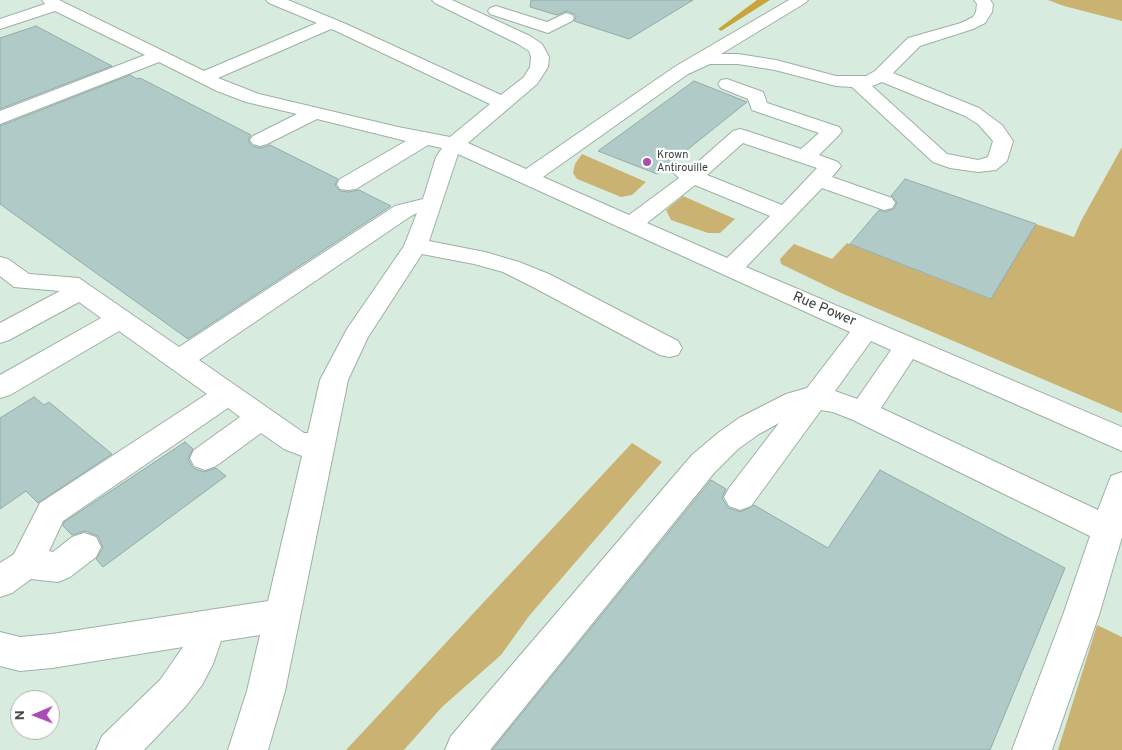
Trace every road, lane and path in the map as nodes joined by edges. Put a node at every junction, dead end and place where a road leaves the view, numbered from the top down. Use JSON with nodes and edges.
{"nodes":[{"id":1,"x":274,"y":0,"type":"edge"},
{"id":2,"x":440,"y":0,"type":"edge"},
{"id":3,"x":800,"y":0,"type":"edge"},
{"id":4,"x":982,"y":0,"type":"edge"},
{"id":5,"x":53,"y":2,"type":"edge"},
{"id":6,"x":495,"y":10,"type":"dead end"},
{"id":7,"x":566,"y":18,"type":"dead end"},
{"id":8,"x":2,"y":22,"type":"edge"},
{"id":9,"x":331,"y":23,"type":"junction"},
{"id":10,"x":548,"y":28,"type":"junction"},
{"id":11,"x":524,"y":40,"type":"junction"},
{"id":12,"x":159,"y":56,"type":"junction"},
{"id":13,"x":696,"y":62,"type":"junction"},
{"id":14,"x":881,"y":75,"type":"junction"},
{"id":15,"x":204,"y":78,"type":"junction"},
{"id":16,"x":857,"y":82,"type":"junction"},
{"id":17,"x":727,"y":84,"type":"dead end"},
{"id":18,"x":503,"y":103,"type":"junction"},
{"id":19,"x":315,"y":113,"type":"junction"},
{"id":20,"x":0,"y":118,"type":"edge"},
{"id":21,"x":425,"y":138,"type":"junction"},
{"id":22,"x":260,"y":140,"type":"dead end"},
{"id":23,"x":454,"y":144,"type":"junction"},
{"id":24,"x":805,"y":157,"type":"junction"},
{"id":25,"x":687,"y":174,"type":"junction"},
{"id":26,"x":527,"y":178,"type":"junction"},
{"id":27,"x":819,"y":179,"type":"junction"},
{"id":28,"x":348,"y":184,"type":"dead end"},
{"id":29,"x":432,"y":204,"type":"junction"},
{"id":30,"x":884,"y":204,"type":"dead end"},
{"id":31,"x":784,"y":214,"type":"junction"},
{"id":32,"x":630,"y":225,"type":"junction"},
{"id":33,"x":416,"y":246,"type":"junction"},
{"id":34,"x":730,"y":269,"type":"junction"},
{"id":35,"x":4,"y":271,"type":"edge"},
{"id":36,"x":80,"y":291,"type":"junction"},
{"id":37,"x":120,"y":319,"type":"junction"},
{"id":38,"x":867,"y":328,"type":"junction"},
{"id":39,"x":0,"y":334,"type":"edge"},
{"id":40,"x":908,"y":346,"type":"junction"},
{"id":41,"x":669,"y":348,"type":"dead end"},
{"id":42,"x":179,"y":360,"type":"junction"},
{"id":43,"x":0,"y":388,"type":"edge"},
{"id":44,"x":228,"y":394,"type":"junction"},
{"id":45,"x":814,"y":397,"type":"junction"},
{"id":46,"x":863,"y":412,"type":"junction"},
{"id":47,"x":261,"y":417,"type":"junction"},
{"id":48,"x":1122,"y":440,"type":"edge"},
{"id":49,"x":320,"y":445,"type":"junction"},
{"id":50,"x":204,"y":458,"type":"dead end"},
{"id":51,"x":1122,"y":485,"type":"edge"},
{"id":52,"x":740,"y":497,"type":"dead end"},
{"id":53,"x":1108,"y":530,"type":"junction"},
{"id":54,"x":84,"y":547,"type":"dead end"},
{"id":55,"x":13,"y":573,"type":"edge"},
{"id":56,"x":283,"y":615,"type":"junction"},
{"id":57,"x":208,"y":626,"type":"junction"},
{"id":58,"x":0,"y":648,"type":"edge"},
{"id":59,"x":116,"y":750,"type":"edge"},
{"id":60,"x":248,"y":750,"type":"edge"},
{"id":61,"x":465,"y":750,"type":"edge"},
{"id":62,"x":1032,"y":750,"type":"edge"}],
"edges":[{"from":1,"to":9,"type":"street"},
{"from":2,"to":11,"type":"street"},
{"from":3,"to":13,"type":"street"},
{"from":4,"to":14,"type":"street"},
{"from":5,"to":8,"type":"street"},
{"from":5,"to":12,"type":"street","name":"Rue Power"},
{"from":6,"to":10,"type":"street"},
{"from":7,"to":10,"type":"street"},
{"from":9,"to":15,"type":"street"},
{"from":9,"to":18,"type":"street"},
{"from":10,"to":11,"type":"street"},
{"from":11,"to":18,"type":"street"},
{"from":12,"to":15,"type":"street","name":"Rue Power"},
{"from":12,"to":20,"type":"street"},
{"from":13,"to":16,"type":"street"},
{"from":13,"to":26,"type":"street"},
{"from":14,"to":16,"type":"street"},
{"from":14,"to":16,"type":"street"},
{"from":15,"to":19,"type":"street","name":"Rue Power"},
{"from":17,"to":24,"type":"street"},
{"from":18,"to":23,"type":"street"},
{"from":19,"to":21,"type":"street","name":"Rue Power"},
{"from":19,"to":22,"type":"street"},
{"from":21,"to":23,"type":"street","name":"Rue Power"},
{"from":21,"to":28,"type":"street"},
{"from":23,"to":26,"type":"street","name":"Rue Power"},
{"from":23,"to":29,"type":"street"},
{"from":24,"to":25,"type":"street"},
{"from":24,"to":27,"type":"street"},
{"from":25,"to":31,"type":"street"},
{"from":25,"to":32,"type":"street"},
{"from":26,"to":32,"type":"street","name":"Rue Power"},
{"from":27,"to":30,"type":"street"},
{"from":27,"to":31,"type":"street"},
{"from":29,"to":33,"type":"street"},
{"from":29,"to":42,"type":"street"},
{"from":31,"to":34,"type":"street"},
{"from":32,"to":34,"type":"street","name":"Rue Power"},
{"from":33,"to":41,"type":"street"},
{"from":33,"to":49,"type":"street"},
{"from":34,"to":38,"type":"street","name":"Rue Power"},
{"from":35,"to":36,"type":"street"},
{"from":36,"to":37,"type":"street"},
{"from":36,"to":39,"type":"street"},
{"from":37,"to":42,"type":"street"},
{"from":37,"to":43,"type":"street"},
{"from":38,"to":40,"type":"street","name":"Rue Power"},
{"from":38,"to":45,"type":"street"},
{"from":40,"to":46,"type":"street"},
{"from":40,"to":48,"type":"street","name":"Rue Power"},
{"from":42,"to":44,"type":"street"},
{"from":44,"to":47,"type":"street"},
{"from":44,"to":55,"type":"street"},
{"from":45,"to":46,"type":"street"},
{"from":45,"to":52,"type":"street"},
{"from":45,"to":61,"type":"street"},
{"from":46,"to":53,"type":"street"},
{"from":47,"to":49,"type":"street"},
{"from":47,"to":50,"type":"street"},
{"from":49,"to":56,"type":"street"},
{"from":51,"to":53,"type":"street"},
{"from":53,"to":62,"type":"street"},
{"from":54,"to":55,"type":"street"},
{"from":56,"to":57,"type":"street"},
{"from":56,"to":60,"type":"street"},
{"from":57,"to":58,"type":"street"},
{"from":57,"to":59,"type":"street"}]}
